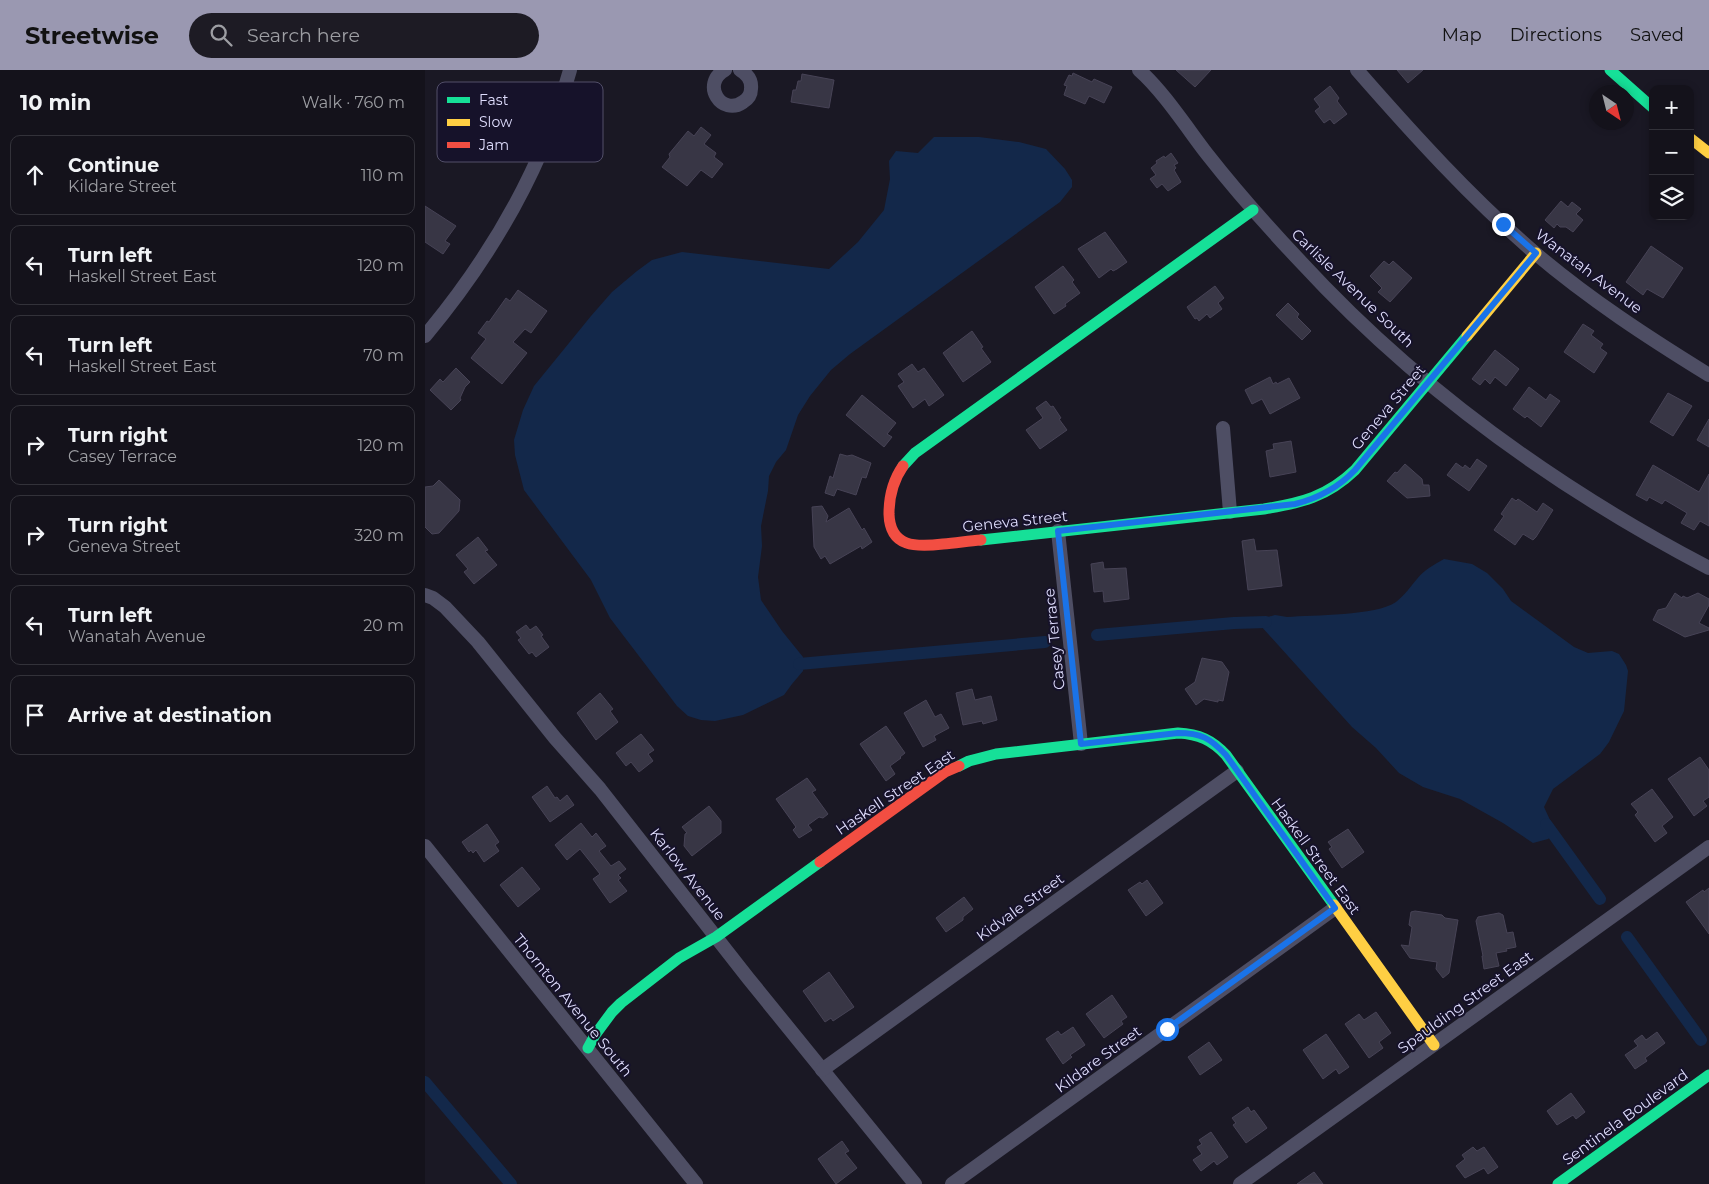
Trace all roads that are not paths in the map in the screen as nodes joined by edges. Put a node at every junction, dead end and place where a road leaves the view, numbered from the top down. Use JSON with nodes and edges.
{"nodes":[{"id":1,"x":570,"y":70,"type":"edge"},
{"id":2,"x":725,"y":70,"type":"edge"},
{"id":3,"x":1139,"y":70,"type":"edge"},
{"id":4,"x":1357,"y":70,"type":"edge"},
{"id":5,"x":1610,"y":70,"type":"edge"},
{"id":6,"x":744,"y":71,"type":"edge"},
{"id":7,"x":566,"y":82,"type":"edge"},
{"id":8,"x":1649,"y":104,"type":"edge"},
{"id":9,"x":1694,"y":141,"type":"edge"},
{"id":10,"x":1709,"y":153,"type":"edge"},
{"id":11,"x":537,"y":162,"type":"edge"},
{"id":12,"x":1253,"y":210,"type":"junction"},
{"id":13,"x":1536,"y":253,"type":"junction"},
{"id":14,"x":425,"y":336,"type":"edge"},
{"id":15,"x":1709,"y":375,"type":"edge"},
{"id":16,"x":1428,"y":382,"type":"junction"},
{"id":17,"x":1223,"y":428,"type":"dead end"},
{"id":18,"x":1230,"y":512,"type":"junction"},
{"id":19,"x":1058,"y":531,"type":"junction"},
{"id":20,"x":1709,"y":568,"type":"edge"},
{"id":21,"x":425,"y":596,"type":"edge"},
{"id":22,"x":1081,"y":744,"type":"junction"},
{"id":23,"x":1237,"y":771,"type":"junction"},
{"id":24,"x":425,"y":846,"type":"edge"},
{"id":25,"x":1709,"y":847,"type":"edge"},
{"id":26,"x":1335,"y":908,"type":"junction"},
{"id":27,"x":716,"y":937,"type":"junction"},
{"id":28,"x":1434,"y":1045,"type":"junction"},
{"id":29,"x":588,"y":1048,"type":"junction"},
{"id":30,"x":822,"y":1070,"type":"junction"},
{"id":31,"x":1709,"y":1074,"type":"edge"},
{"id":32,"x":696,"y":1184,"type":"edge"},
{"id":33,"x":915,"y":1184,"type":"edge"},
{"id":34,"x":952,"y":1184,"type":"edge"},
{"id":35,"x":1241,"y":1184,"type":"edge"},
{"id":36,"x":1558,"y":1184,"type":"edge"}],
"edges":[{"from":1,"to":7,"type":"street"},
{"from":2,"to":6,"type":"street"},
{"from":3,"to":12,"type":"street","name":"Carlisle Avenue South"},
{"from":4,"to":13,"type":"street","name":"Wanatah Avenue"},
{"from":5,"to":8,"type":"street"},
{"from":9,"to":10,"type":"street"},
{"from":11,"to":14,"type":"street"},
{"from":12,"to":16,"type":"street","name":"Carlisle Avenue South"},
{"from":12,"to":19,"type":"street","name":"Geneva Street"},
{"from":13,"to":15,"type":"street","name":"Wanatah Avenue"},
{"from":13,"to":16,"type":"street","name":"Geneva Street"},
{"from":16,"to":18,"type":"street","name":"Geneva Street"},
{"from":16,"to":20,"type":"street","name":"Carlisle Avenue South"},
{"from":17,"to":18,"type":"street"},
{"from":18,"to":19,"type":"street","name":"Geneva Street"},
{"from":19,"to":22,"type":"street","name":"Casey Terrace"},
{"from":21,"to":27,"type":"street","name":"Karlow Avenue"},
{"from":22,"to":23,"type":"street","name":"Haskell Street East"},
{"from":22,"to":27,"type":"street","name":"Haskell Street East"},
{"from":23,"to":26,"type":"street","name":"Haskell Street East"},
{"from":23,"to":30,"type":"street","name":"Kidvale Street"},
{"from":24,"to":29,"type":"street","name":"Thornton Avenue South"},
{"from":25,"to":28,"type":"street","name":"Spaulding Street East"},
{"from":26,"to":28,"type":"street","name":"Haskell Street East"},
{"from":26,"to":34,"type":"street","name":"Kildare Street"},
{"from":27,"to":29,"type":"street","name":"Haskell Street East"},
{"from":27,"to":30,"type":"street","name":"Karlow Avenue"},
{"from":28,"to":35,"type":"street","name":"Spaulding Street East"},
{"from":29,"to":32,"type":"street","name":"Thornton Avenue South"},
{"from":30,"to":33,"type":"street","name":"Karlow Avenue"},
{"from":31,"to":36,"type":"street","name":"Sentinela Boulevard"}]}
